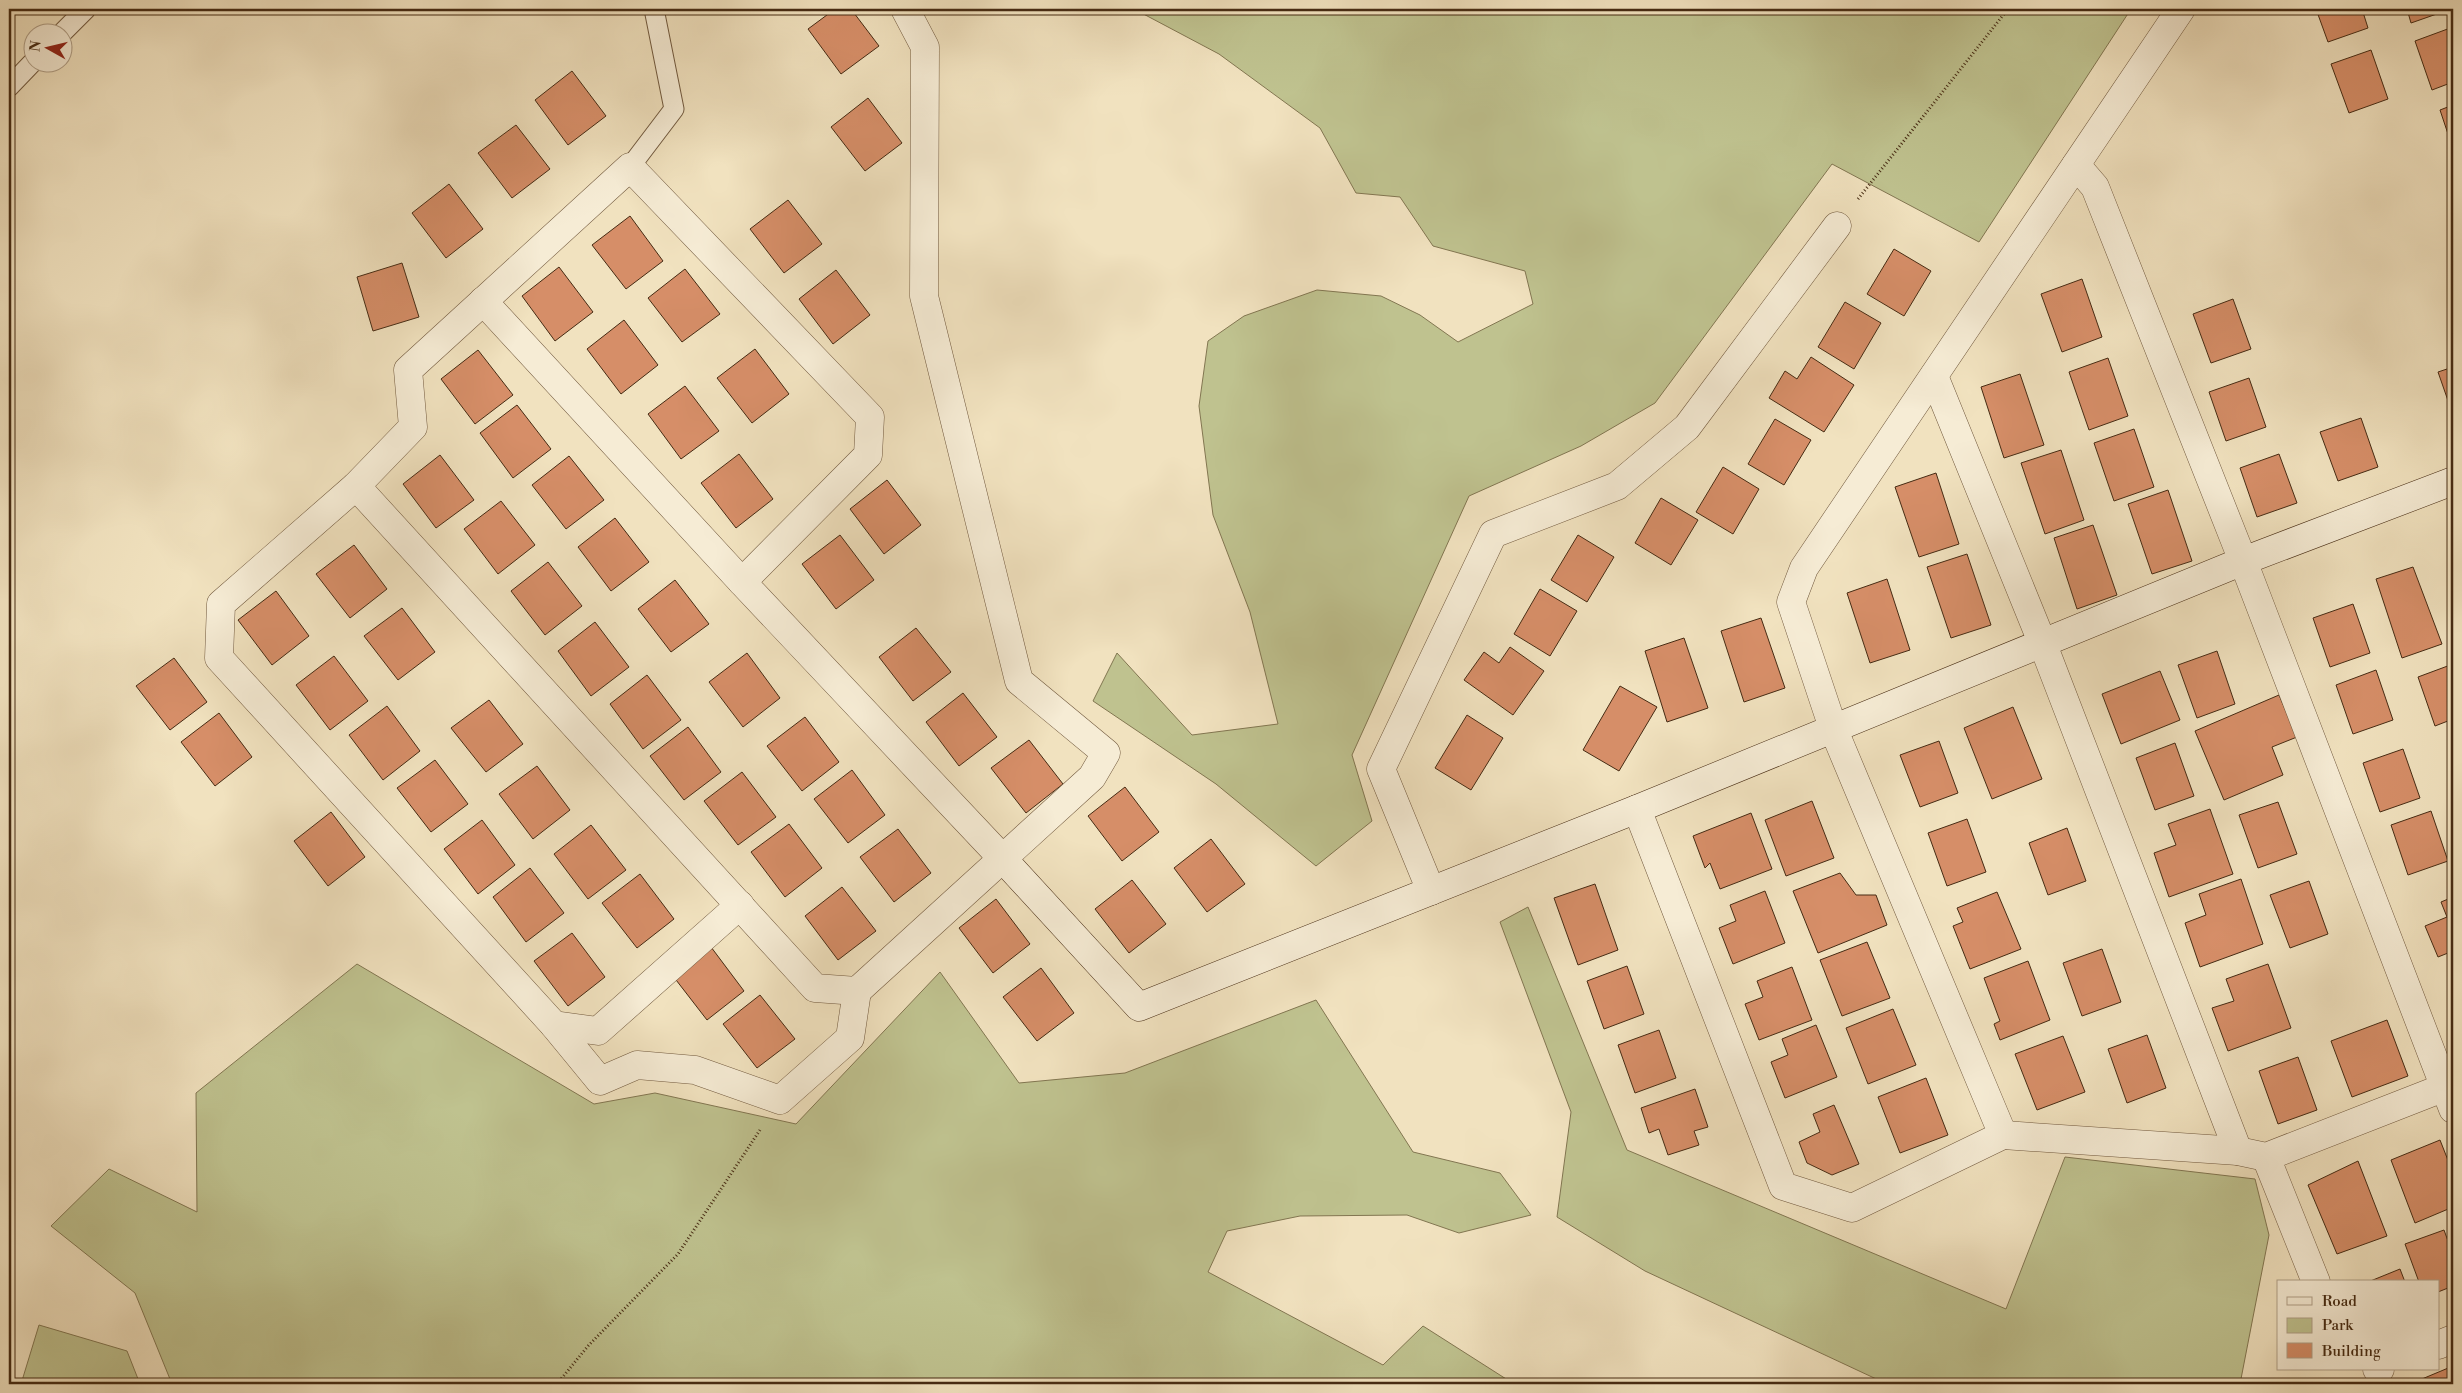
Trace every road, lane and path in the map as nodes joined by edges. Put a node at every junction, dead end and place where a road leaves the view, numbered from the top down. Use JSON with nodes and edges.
{"nodes":[{"id":1,"x":86,"y":9,"type":"edge"},
{"id":2,"x":654,"y":9,"type":"edge"},
{"id":3,"x":905,"y":9,"type":"edge"},
{"id":4,"x":2008,"y":9,"type":"edge"},
{"id":5,"x":2181,"y":9,"type":"edge"},
{"id":6,"x":72,"y":23,"type":"edge"},
{"id":7,"x":23,"y":72,"type":"edge"},
{"id":8,"x":9,"y":87,"type":"edge"},
{"id":9,"x":2076,"y":166,"type":"junction"},
{"id":10,"x":630,"y":167,"type":"junction"},
{"id":11,"x":1837,"y":226,"type":"joint"},
{"id":12,"x":483,"y":301,"type":"junction"},
{"id":13,"x":1934,"y":376,"type":"junction"},
{"id":14,"x":356,"y":486,"type":"junction"},
{"id":15,"x":2451,"y":488,"type":"edge"},
{"id":16,"x":2242,"y":561,"type":"junction"},
{"id":17,"x":742,"y":582,"type":"junction"},
{"id":18,"x":2042,"y":642,"type":"junction"},
{"id":19,"x":1833,"y":728,"type":"junction"},
{"id":20,"x":1637,"y":809,"type":"junction"},
{"id":21,"x":1003,"y":859,"type":"junction"},
{"id":22,"x":1431,"y":890,"type":"junction"},
{"id":23,"x":740,"y":905,"type":"junction"},
{"id":24,"x":857,"y":991,"type":"junction"},
{"id":25,"x":554,"y":1025,"type":"junction"},
{"id":26,"x":2451,"y":1093,"type":"edge"},
{"id":27,"x":780,"y":1100,"type":"junction"},
{"id":28,"x":2003,"y":1135,"type":"junction"},
{"id":29,"x":2238,"y":1151,"type":"junction"},
{"id":30,"x":2266,"y":1157,"type":"junction"},
{"id":31,"x":2315,"y":1280,"type":"edge"},
{"id":32,"x":2453,"y":1339,"type":"edge"},
{"id":33,"x":2440,"y":1344,"type":"edge"},
{"id":34,"x":557,"y":1384,"type":"edge"}],
"edges":[{"from":1,"to":6,"type":"lane"},
{"from":2,"to":10,"type":"lane"},
{"from":3,"to":21,"type":"street"},
{"from":4,"to":11,"type":"path"},
{"from":5,"to":9,"type":"street"},
{"from":7,"to":8,"type":"lane"},
{"from":9,"to":13,"type":"street"},
{"from":9,"to":16,"type":"street"},
{"from":10,"to":12,"type":"street"},
{"from":10,"to":17,"type":"street"},
{"from":11,"to":22,"type":"street"},
{"from":12,"to":14,"type":"street"},
{"from":12,"to":17,"type":"street"},
{"from":13,"to":18,"type":"street"},
{"from":13,"to":19,"type":"street"},
{"from":14,"to":23,"type":"street"},
{"from":14,"to":25,"type":"street"},
{"from":15,"to":16,"type":"street"},
{"from":16,"to":18,"type":"street"},
{"from":16,"to":26,"type":"street"},
{"from":17,"to":21,"type":"street"},
{"from":18,"to":19,"type":"street"},
{"from":18,"to":29,"type":"street"},
{"from":19,"to":20,"type":"street"},
{"from":19,"to":28,"type":"street"},
{"from":20,"to":22,"type":"street"},
{"from":20,"to":28,"type":"street"},
{"from":21,"to":22,"type":"street"},
{"from":21,"to":24,"type":"street"},
{"from":23,"to":24,"type":"street"},
{"from":23,"to":25,"type":"street"},
{"from":24,"to":27,"type":"street"},
{"from":25,"to":27,"type":"street"},
{"from":26,"to":30,"type":"street"},
{"from":27,"to":34,"type":"path"},
{"from":28,"to":29,"type":"street"},
{"from":29,"to":30,"type":"street"},
{"from":30,"to":31,"type":"street"},
{"from":32,"to":33,"type":"street"}]}
